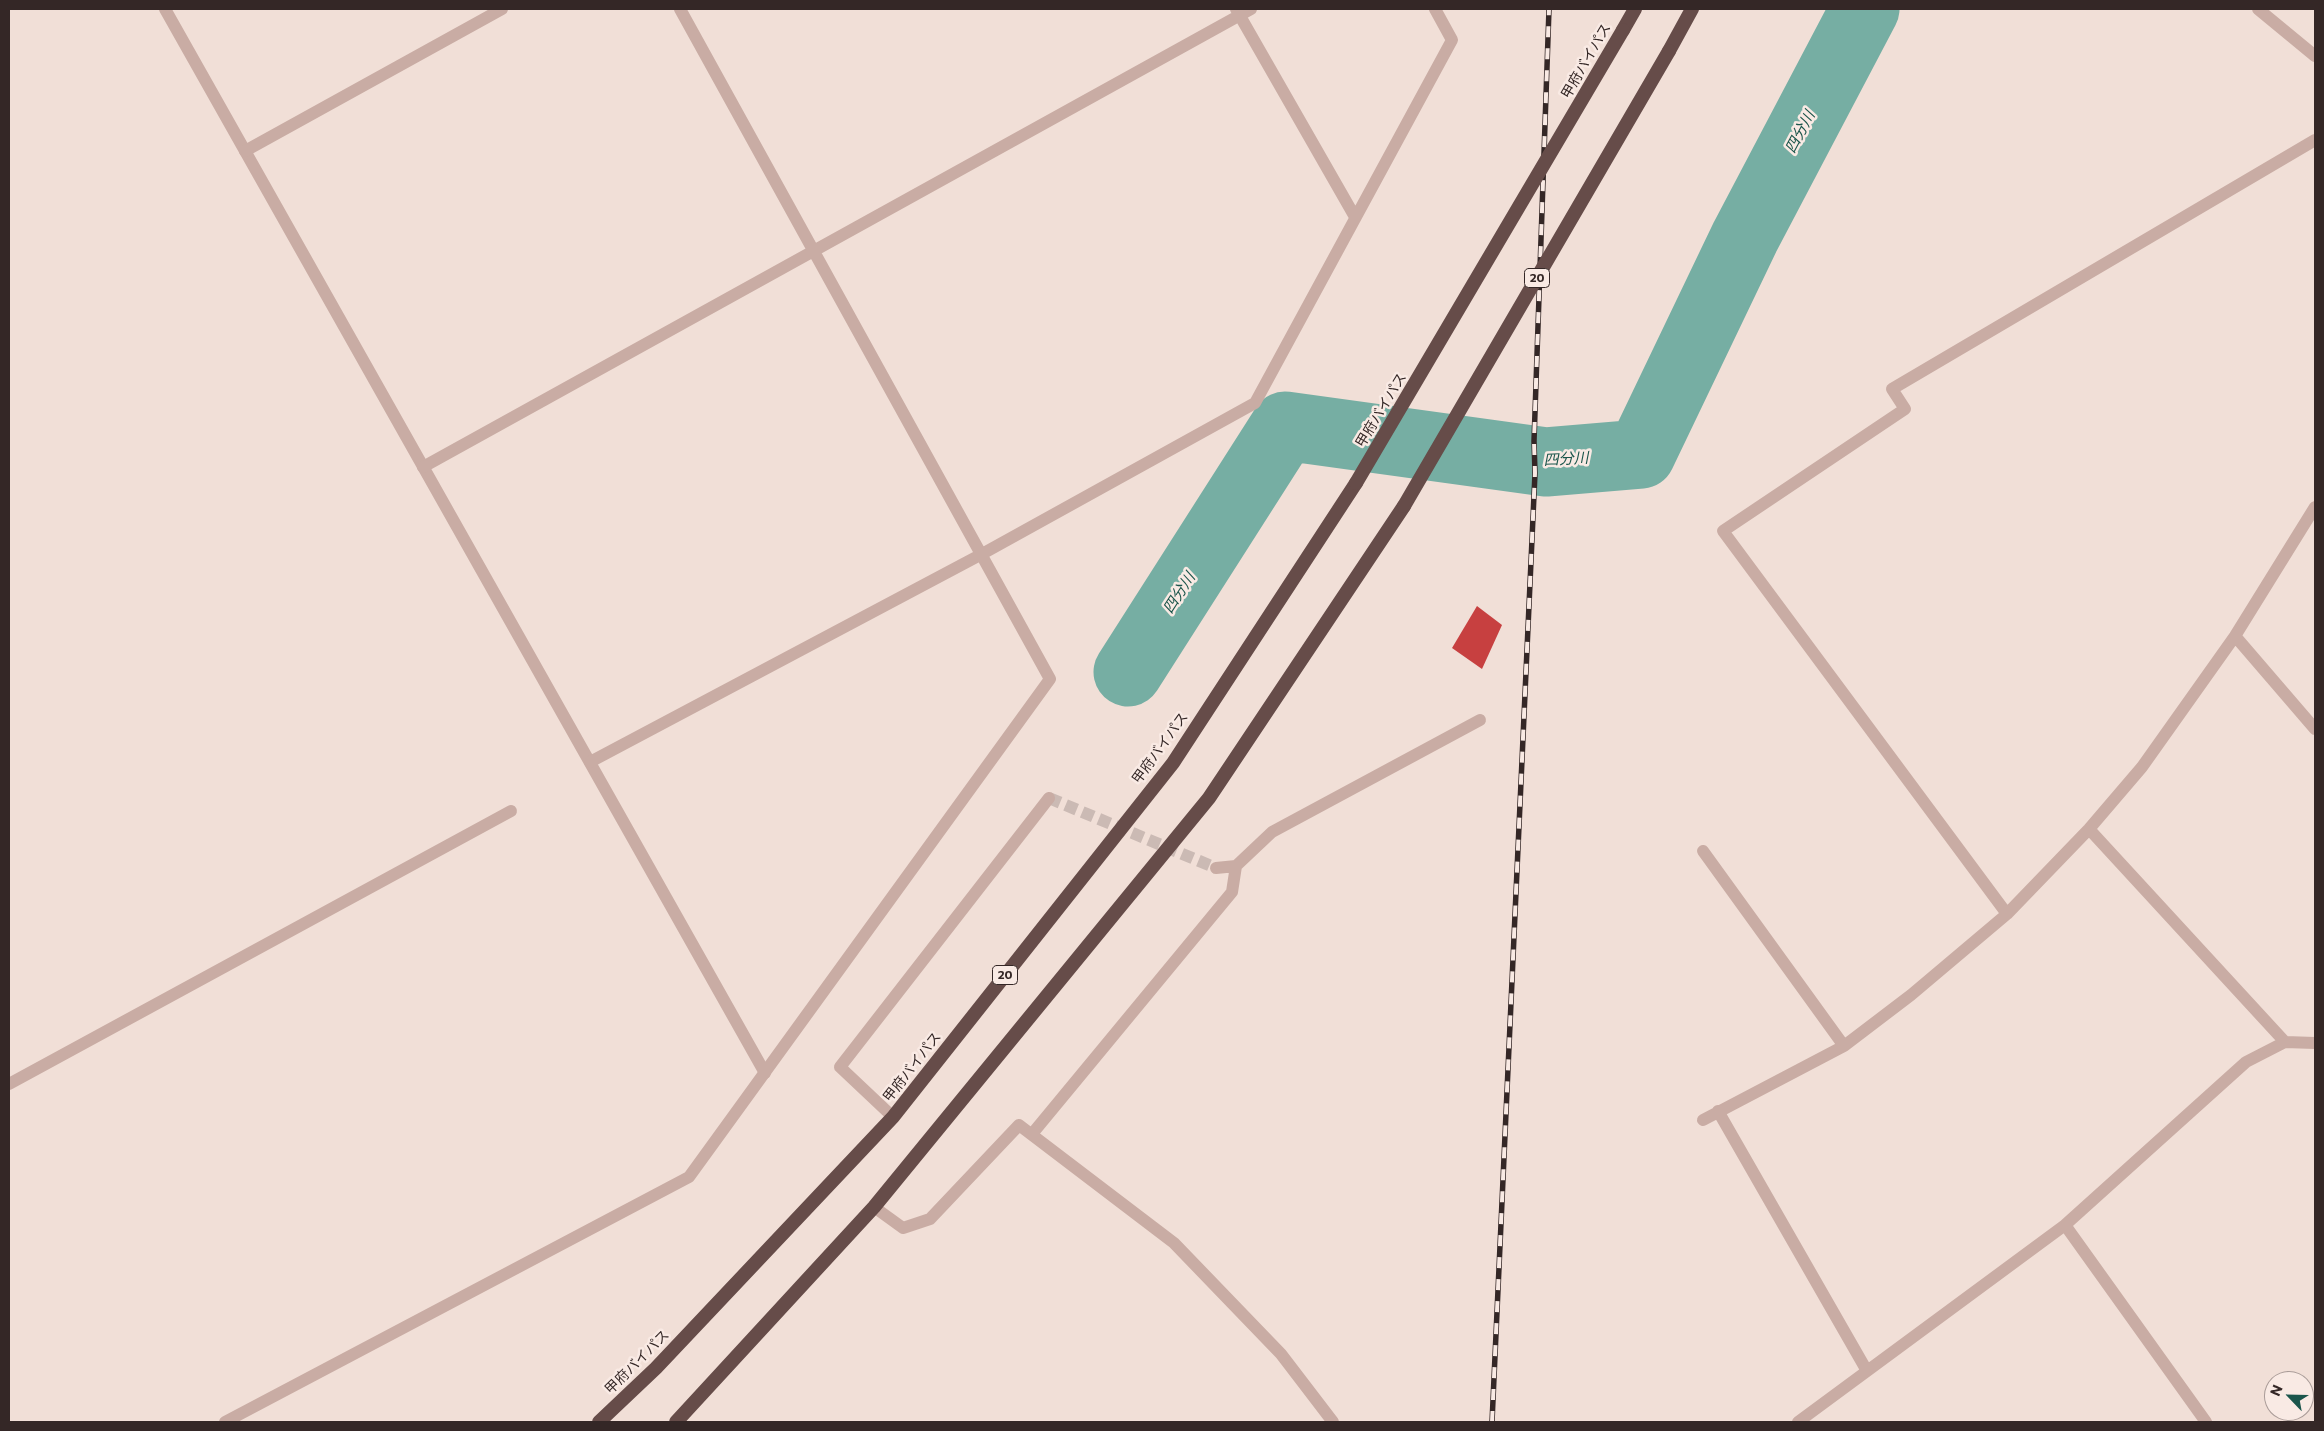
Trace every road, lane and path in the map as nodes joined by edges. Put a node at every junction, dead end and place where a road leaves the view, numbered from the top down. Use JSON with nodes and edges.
{"nodes":[{"id":1,"x":165,"y":9,"type":"edge"},
{"id":2,"x":502,"y":9,"type":"edge"},
{"id":3,"x":680,"y":9,"type":"edge"},
{"id":4,"x":1251,"y":9,"type":"edge"},
{"id":5,"x":1434,"y":9,"type":"edge"},
{"id":6,"x":1636,"y":9,"type":"edge"},
{"id":7,"x":1692,"y":9,"type":"edge"},
{"id":8,"x":2258,"y":9,"type":"edge"},
{"id":9,"x":1238,"y":12,"type":"edge"},
{"id":10,"x":2315,"y":56,"type":"edge"},
{"id":11,"x":2315,"y":140,"type":"edge"},
{"id":12,"x":245,"y":151,"type":"junction"},
{"id":13,"x":1355,"y":217,"type":"junction"},
{"id":14,"x":814,"y":252,"type":"junction"},
{"id":15,"x":424,"y":467,"type":"junction"},
{"id":16,"x":2315,"y":507,"type":"edge"},
{"id":17,"x":982,"y":554,"type":"junction"},
{"id":18,"x":2235,"y":636,"type":"junction"},
{"id":19,"x":1480,"y":720,"type":"dead end"},
{"id":20,"x":2315,"y":728,"type":"edge"},
{"id":21,"x":590,"y":762,"type":"junction"},
{"id":22,"x":1049,"y":798,"type":"dead end"},
{"id":23,"x":512,"y":811,"type":"dead end"},
{"id":24,"x":2089,"y":829,"type":"junction"},
{"id":25,"x":1703,"y":850,"type":"dead end"},
{"id":26,"x":1236,"y":866,"type":"junction"},
{"id":27,"x":1216,"y":868,"type":"tunnel mouth"},
{"id":28,"x":2007,"y":914,"type":"junction"},
{"id":29,"x":2285,"y":1042,"type":"junction"},
{"id":30,"x":2315,"y":1042,"type":"edge"},
{"id":31,"x":1844,"y":1046,"type":"junction"},
{"id":32,"x":765,"y":1073,"type":"junction"},
{"id":33,"x":9,"y":1084,"type":"edge"},
{"id":34,"x":1718,"y":1111,"type":"junction"},
{"id":35,"x":893,"y":1117,"type":"junction"},
{"id":36,"x":1703,"y":1120,"type":"dead end"},
{"id":37,"x":1032,"y":1134,"type":"junction"},
{"id":38,"x":874,"y":1207,"type":"junction"},
{"id":39,"x":2065,"y":1225,"type":"junction"},
{"id":40,"x":1867,"y":1371,"type":"junction"},
{"id":41,"x":225,"y":1422,"type":"edge"},
{"id":42,"x":599,"y":1422,"type":"edge"},
{"id":43,"x":676,"y":1422,"type":"edge"},
{"id":44,"x":1333,"y":1422,"type":"edge"},
{"id":45,"x":1798,"y":1422,"type":"edge"},
{"id":46,"x":2206,"y":1422,"type":"edge"}],
"edges":[{"from":1,"to":12,"type":"street"},
{"from":2,"to":12,"type":"street"},
{"from":3,"to":14,"type":"street"},
{"from":4,"to":9,"type":"street"},
{"from":5,"to":13,"type":"street"},
{"from":6,"to":35,"type":"highway","name":"甲府バイパス","number":"20","bridge":true},
{"from":7,"to":38,"type":"highway","number":"20","bridge":true},
{"from":8,"to":10,"type":"street"},
{"from":9,"to":13,"type":"street"},
{"from":9,"to":14,"type":"street"},
{"from":11,"to":28,"type":"street"},
{"from":12,"to":15,"type":"street"},
{"from":13,"to":17,"type":"street"},
{"from":14,"to":15,"type":"street"},
{"from":14,"to":17,"type":"street"},
{"from":15,"to":21,"type":"street"},
{"from":16,"to":18,"type":"street"},
{"from":17,"to":21,"type":"street"},
{"from":17,"to":32,"type":"street"},
{"from":18,"to":20,"type":"street"},
{"from":18,"to":24,"type":"street"},
{"from":19,"to":26,"type":"street"},
{"from":21,"to":32,"type":"street"},
{"from":22,"to":35,"type":"street"},
{"from":23,"to":33,"type":"street"},
{"from":24,"to":28,"type":"street"},
{"from":24,"to":29,"type":"street"},
{"from":25,"to":31,"type":"street"},
{"from":26,"to":27,"type":"street"},
{"from":26,"to":37,"type":"street"},
{"from":28,"to":31,"type":"street"},
{"from":29,"to":30,"type":"street"},
{"from":29,"to":39,"type":"street"},
{"from":31,"to":34,"type":"street"},
{"from":32,"to":41,"type":"street"},
{"from":34,"to":36,"type":"street"},
{"from":34,"to":40,"type":"street"},
{"from":35,"to":42,"type":"highway","name":"甲府バイパス","number":"20"},
{"from":37,"to":38,"type":"street"},
{"from":37,"to":44,"type":"street"},
{"from":38,"to":43,"type":"highway","number":"20"},
{"from":39,"to":40,"type":"street"},
{"from":39,"to":46,"type":"street"},
{"from":40,"to":45,"type":"street"}]}
